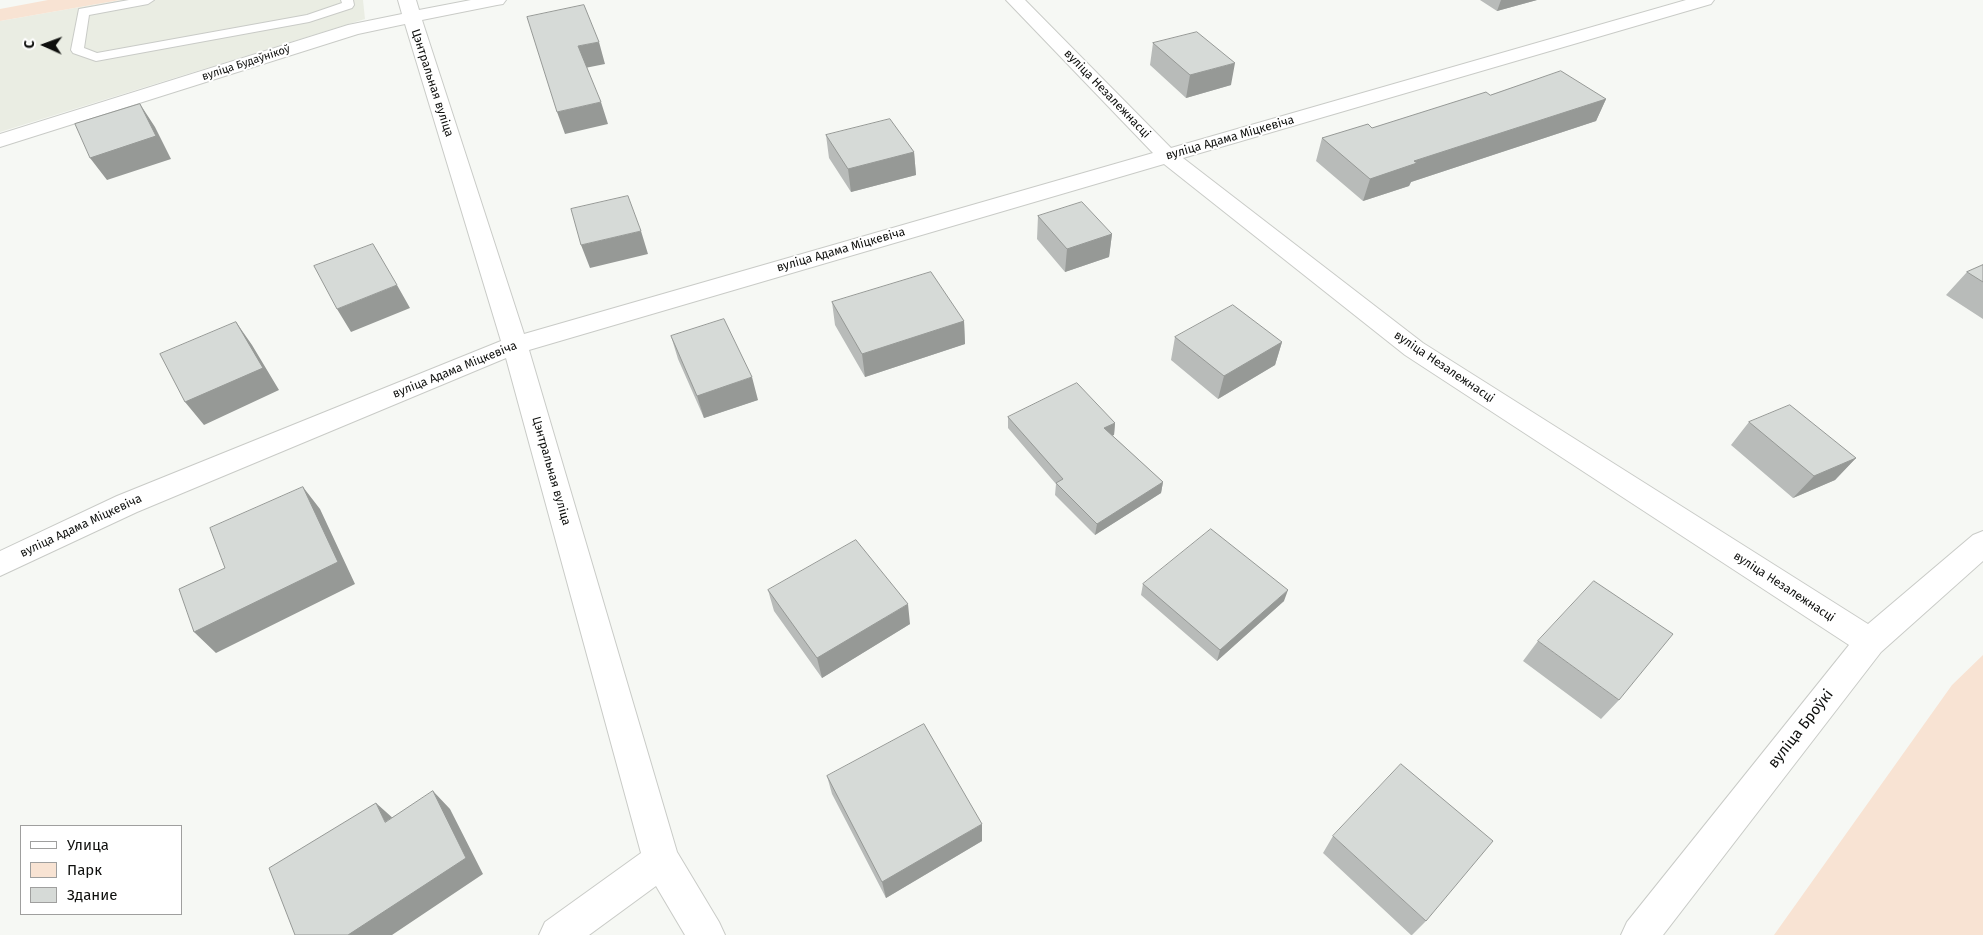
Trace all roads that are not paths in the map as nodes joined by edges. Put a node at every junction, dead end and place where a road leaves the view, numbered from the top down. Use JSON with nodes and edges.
{"nodes":[{"id":1,"x":148,"y":0,"type":"edge"},
{"id":2,"x":347,"y":0,"type":"edge"},
{"id":3,"x":497,"y":0,"type":"edge"},
{"id":4,"x":1015,"y":0,"type":"edge"},
{"id":5,"x":1705,"y":0,"type":"edge"},
{"id":6,"x":409,"y":9,"type":"edge"},
{"id":7,"x":0,"y":142,"type":"edge"},
{"id":8,"x":1167,"y":156,"type":"junction"},
{"id":9,"x":515,"y":345,"type":"junction"},
{"id":10,"x":1983,"y":543,"type":"edge"},
{"id":11,"x":0,"y":564,"type":"edge"},
{"id":12,"x":1870,"y":642,"type":"junction"},
{"id":13,"x":661,"y":860,"type":"junction"},
{"id":14,"x":558,"y":935,"type":"edge"},
{"id":15,"x":706,"y":935,"type":"edge"},
{"id":16,"x":1640,"y":935,"type":"edge"}],
"edges":[{"from":1,"to":2,"type":"lane"},
{"from":3,"to":6,"type":"street","name":"вуліца Будаўнікоў"},
{"from":4,"to":8,"type":"street","name":"вуліца Незалежнасці"},
{"from":5,"to":8,"type":"street","name":"вуліца Адама Міцкевіча"},
{"from":6,"to":7,"type":"street","name":"вуліца Будаўнікоў"},
{"from":6,"to":9,"type":"street","name":"Цэнтральная вуліца"},
{"from":8,"to":9,"type":"street","name":"вуліца Адама Міцкевіча"},
{"from":8,"to":12,"type":"street","name":"вуліца Незалежнасці"},
{"from":9,"to":11,"type":"street","name":"вуліца Адама Міцкевіча"},
{"from":9,"to":13,"type":"street","name":"Цэнтральная вуліца"},
{"from":10,"to":12,"type":"street","name":"вуліца Броўкі"},
{"from":12,"to":16,"type":"street","name":"вуліца Броўкі"},
{"from":13,"to":14,"type":"street"},
{"from":13,"to":15,"type":"street","name":"Цэнтральная вуліца"}]}
